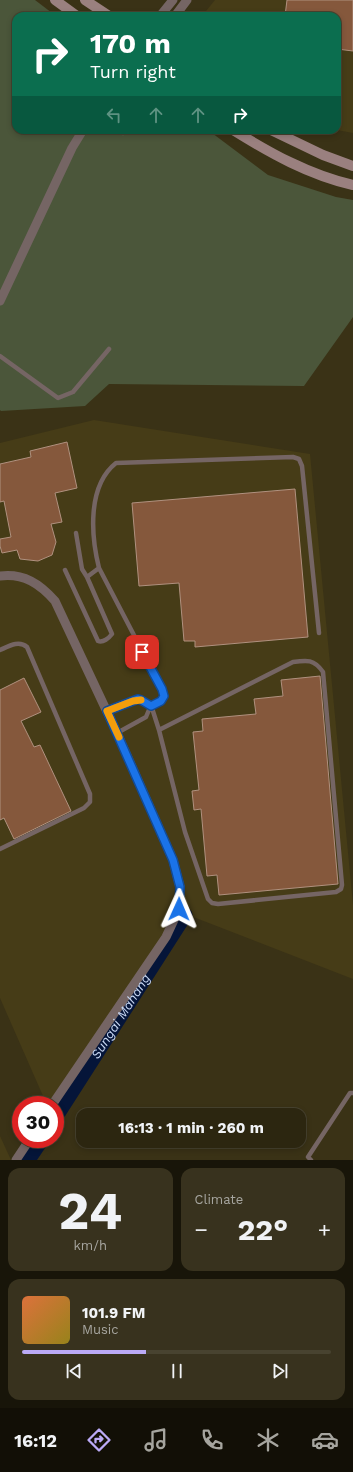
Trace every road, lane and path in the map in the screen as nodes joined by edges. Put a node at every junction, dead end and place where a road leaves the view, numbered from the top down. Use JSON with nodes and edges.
{"nodes":[{"id":1,"x":55,"y":0,"type":"edge"},
{"id":2,"x":85,"y":0,"type":"edge"},
{"id":3,"x":173,"y":0,"type":"edge"},
{"id":4,"x":187,"y":0,"type":"edge"},
{"id":5,"x":72,"y":12,"type":"edge"},
{"id":6,"x":103,"y":12,"type":"edge"},
{"id":7,"x":163,"y":12,"type":"edge"},
{"id":8,"x":177,"y":12,"type":"edge"},
{"id":9,"x":81,"y":134,"type":"edge"},
{"id":10,"x":239,"y":134,"type":"edge"},
{"id":11,"x":279,"y":134,"type":"edge"},
{"id":12,"x":353,"y":166,"type":"edge"},
{"id":13,"x":353,"y":185,"type":"edge"},
{"id":14,"x":0,"y":301,"type":"edge"},
{"id":15,"x":109,"y":349,"type":"dead end"},
{"id":16,"x":0,"y":356,"type":"edge"},
{"id":17,"x":76,"y":533,"type":"dead end"},
{"id":18,"x":99,"y":568,"type":"junction"},
{"id":19,"x":65,"y":570,"type":"dead end"},
{"id":20,"x":0,"y":576,"type":"edge"},
{"id":21,"x":87,"y":577,"type":"junction"},
{"id":22,"x":320,"y":633,"type":"dead end"},
{"id":23,"x":0,"y":650,"type":"edge"},
{"id":24,"x":151,"y":706,"type":"junction"},
{"id":25,"x":107,"y":711,"type":"junction"},
{"id":26,"x":159,"y":730,"type":"junction"},
{"id":27,"x":117,"y":732,"type":"junction"},
{"id":28,"x":0,"y":848,"type":"edge"},
{"id":29,"x":353,"y":1093,"type":"edge"},
{"id":30,"x":58,"y":1096,"type":"edge"},
{"id":31,"x":24,"y":1148,"type":"edge"},
{"id":32,"x":16,"y":1160,"type":"edge"},
{"id":33,"x":311,"y":1160,"type":"edge"}],
"edges":[{"from":1,"to":5,"type":"main road"},
{"from":2,"to":6,"type":"main road"},
{"from":3,"to":7,"type":"street"},
{"from":4,"to":8,"type":"street"},
{"from":9,"to":14,"type":"street"},
{"from":10,"to":13,"type":"main road"},
{"from":11,"to":12,"type":"main road"},
{"from":15,"to":16,"type":"lane"},
{"from":17,"to":21,"type":"lane"},
{"from":18,"to":21,"type":"lane"},
{"from":18,"to":22,"type":"lane"},
{"from":18,"to":24,"type":"lane"},
{"from":19,"to":21,"type":"lane"},
{"from":20,"to":25,"type":"street"},
{"from":23,"to":28,"type":"lane"},
{"from":24,"to":25,"type":"lane"},
{"from":24,"to":26,"type":"lane"},
{"from":24,"to":27,"type":"lane"},
{"from":25,"to":27,"type":"street"},
{"from":26,"to":26,"type":"lane"},
{"from":27,"to":30,"type":"street"},
{"from":29,"to":33,"type":"lane"},
{"from":31,"to":32,"type":"street"}]}
